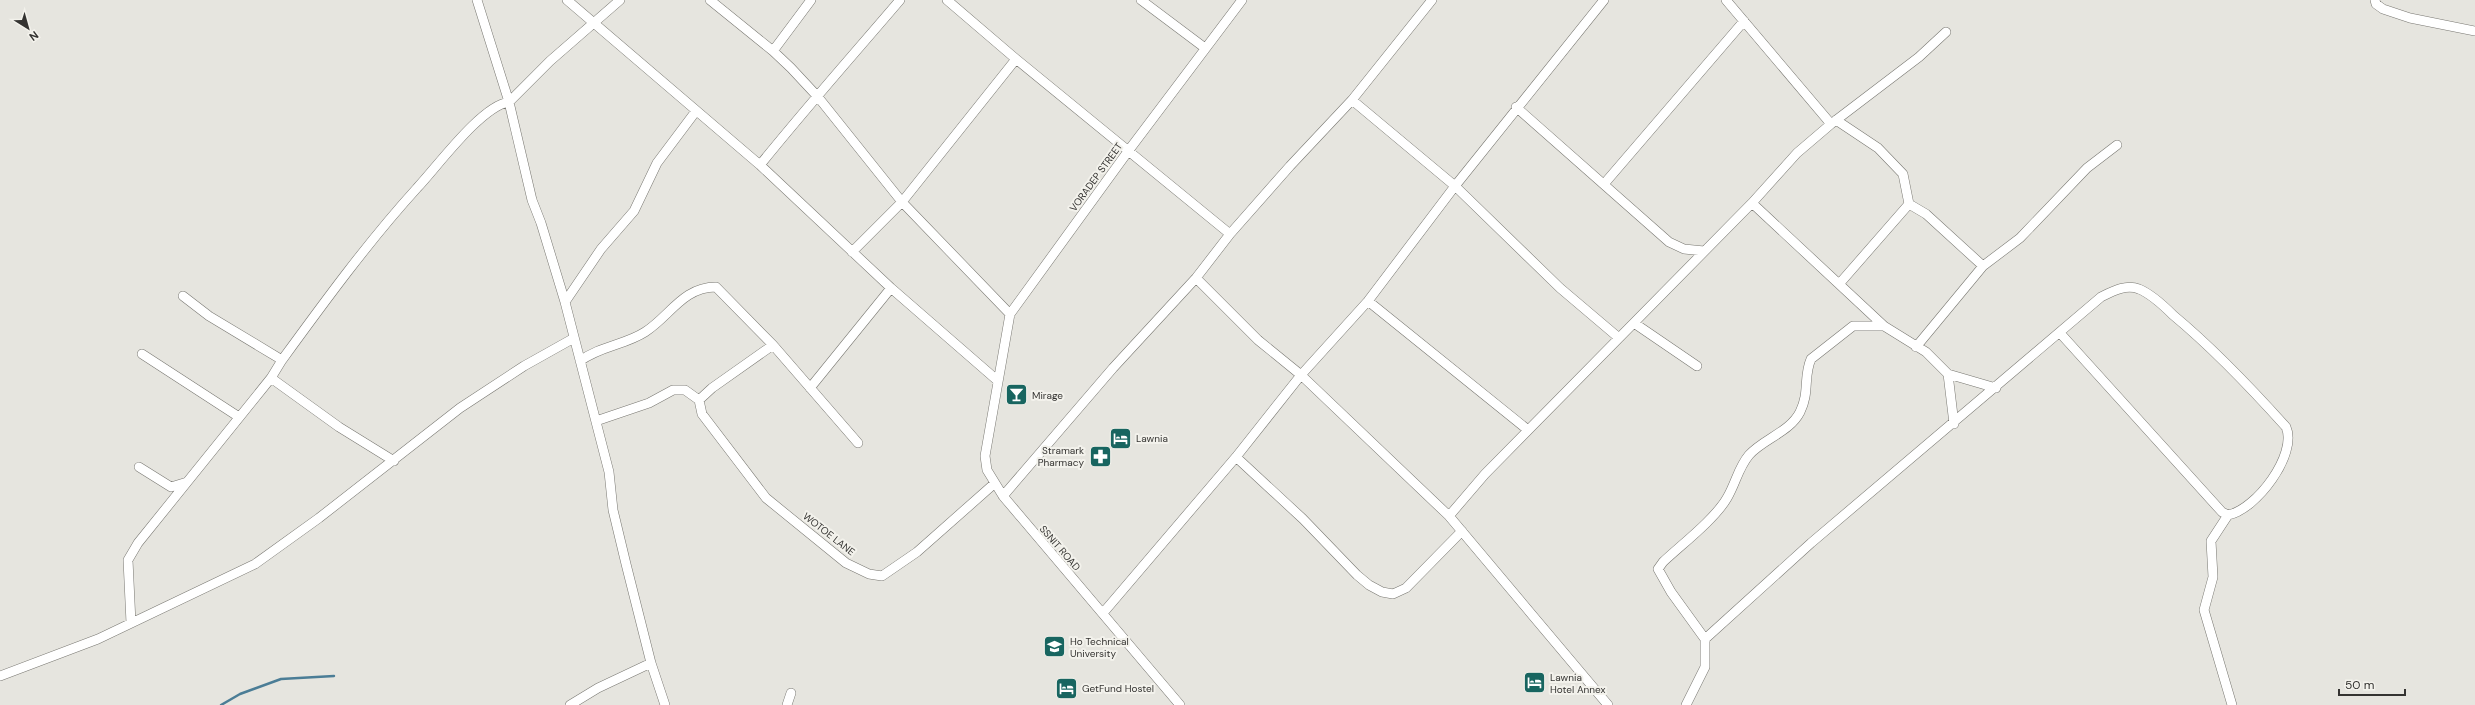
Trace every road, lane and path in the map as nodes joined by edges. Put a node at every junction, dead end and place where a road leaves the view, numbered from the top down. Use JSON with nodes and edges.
{"nodes":[{"id":1,"x":477,"y":0,"type":"edge"},
{"id":2,"x":567,"y":0,"type":"edge"},
{"id":3,"x":620,"y":0,"type":"edge"},
{"id":4,"x":710,"y":0,"type":"edge"},
{"id":5,"x":811,"y":0,"type":"edge"},
{"id":6,"x":900,"y":0,"type":"edge"},
{"id":7,"x":947,"y":0,"type":"edge"},
{"id":8,"x":1141,"y":0,"type":"edge"},
{"id":9,"x":1242,"y":0,"type":"edge"},
{"id":10,"x":1432,"y":0,"type":"edge"},
{"id":11,"x":1604,"y":0,"type":"edge"},
{"id":12,"x":1726,"y":0,"type":"edge"},
{"id":13,"x":2375,"y":0,"type":"edge"},
{"id":14,"x":1744,"y":21,"type":"junction"},
{"id":15,"x":592,"y":23,"type":"junction"},
{"id":16,"x":2475,"y":31,"type":"edge"},
{"id":17,"x":1946,"y":32,"type":"dead end"},
{"id":18,"x":1205,"y":48,"type":"junction"},
{"id":19,"x":773,"y":51,"type":"junction"},
{"id":20,"x":1016,"y":59,"type":"junction"},
{"id":21,"x":818,"y":97,"type":"junction"},
{"id":22,"x":1352,"y":100,"type":"junction"},
{"id":23,"x":510,"y":102,"type":"junction"},
{"id":24,"x":1516,"y":107,"type":"junction"},
{"id":25,"x":696,"y":111,"type":"junction"},
{"id":26,"x":1834,"y":122,"type":"junction"},
{"id":27,"x":2117,"y":145,"type":"dead end"},
{"id":28,"x":1129,"y":150,"type":"junction"},
{"id":29,"x":760,"y":165,"type":"junction"},
{"id":30,"x":1604,"y":184,"type":"junction"},
{"id":31,"x":1455,"y":186,"type":"junction"},
{"id":32,"x":902,"y":202,"type":"junction"},
{"id":33,"x":1752,"y":202,"type":"junction"},
{"id":34,"x":1909,"y":204,"type":"junction"},
{"id":35,"x":1230,"y":234,"type":"junction"},
{"id":36,"x":1704,"y":251,"type":"junction"},
{"id":37,"x":852,"y":252,"type":"junction"},
{"id":38,"x":1983,"y":266,"type":"junction"},
{"id":39,"x":1196,"y":278,"type":"junction"},
{"id":40,"x":1840,"y":283,"type":"junction"},
{"id":41,"x":891,"y":288,"type":"junction"},
{"id":42,"x":183,"y":296,"type":"dead end"},
{"id":43,"x":1368,"y":301,"type":"junction"},
{"id":44,"x":565,"y":302,"type":"junction"},
{"id":45,"x":1010,"y":314,"type":"junction"},
{"id":46,"x":1634,"y":323,"type":"junction"},
{"id":47,"x":1884,"y":326,"type":"junction"},
{"id":48,"x":2060,"y":333,"type":"junction"},
{"id":49,"x":574,"y":338,"type":"junction"},
{"id":50,"x":1619,"y":338,"type":"junction"},
{"id":51,"x":773,"y":345,"type":"junction"},
{"id":52,"x":1916,"y":347,"type":"junction"},
{"id":53,"x":142,"y":354,"type":"dead end"},
{"id":54,"x":282,"y":360,"type":"junction"},
{"id":55,"x":580,"y":361,"type":"junction"},
{"id":56,"x":1697,"y":366,"type":"dead end"},
{"id":57,"x":1948,"y":374,"type":"junction"},
{"id":58,"x":1301,"y":375,"type":"junction"},
{"id":59,"x":271,"y":378,"type":"junction"},
{"id":60,"x":998,"y":381,"type":"junction"},
{"id":61,"x":810,"y":388,"type":"junction"},
{"id":62,"x":1996,"y":388,"type":"junction"},
{"id":63,"x":700,"y":400,"type":"junction"},
{"id":64,"x":239,"y":417,"type":"junction"},
{"id":65,"x":596,"y":421,"type":"junction"},
{"id":66,"x":1954,"y":424,"type":"junction"},
{"id":67,"x":1528,"y":430,"type":"junction"},
{"id":68,"x":858,"y":443,"type":"dead end"},
{"id":69,"x":1236,"y":457,"type":"junction"},
{"id":70,"x":394,"y":461,"type":"junction"},
{"id":71,"x":139,"y":467,"type":"dead end"},
{"id":72,"x":184,"y":483,"type":"junction"},
{"id":73,"x":995,"y":483,"type":"junction"},
{"id":74,"x":1003,"y":496,"type":"junction"},
{"id":75,"x":1449,"y":516,"type":"junction"},
{"id":76,"x":2228,"y":516,"type":"junction"},
{"id":77,"x":1462,"y":532,"type":"junction"},
{"id":78,"x":1103,"y":613,"type":"junction"},
{"id":79,"x":131,"y":623,"type":"junction"},
{"id":80,"x":1705,"y":639,"type":"junction"},
{"id":81,"x":651,"y":663,"type":"junction"},
{"id":82,"x":0,"y":676,"type":"edge"},
{"id":83,"x":791,"y":692,"type":"dead end"},
{"id":84,"x":570,"y":705,"type":"edge"},
{"id":85,"x":665,"y":705,"type":"edge"},
{"id":86,"x":787,"y":705,"type":"edge"},
{"id":87,"x":1180,"y":705,"type":"edge"},
{"id":88,"x":1608,"y":705,"type":"edge"},
{"id":89,"x":1686,"y":705,"type":"edge"},
{"id":90,"x":2232,"y":705,"type":"edge"}],
"edges":[{"from":1,"to":23,"type":"street"},
{"from":2,"to":15,"type":"street"},
{"from":3,"to":15,"type":"street"},
{"from":4,"to":19,"type":"street"},
{"from":5,"to":19,"type":"street"},
{"from":6,"to":21,"type":"street"},
{"from":7,"to":20,"type":"street"},
{"from":8,"to":18,"type":"street"},
{"from":9,"to":18,"type":"street","name":"VORADEP STREET"},
{"from":10,"to":22,"type":"street"},
{"from":11,"to":24,"type":"street"},
{"from":12,"to":14,"type":"street"},
{"from":13,"to":16,"type":"street"},
{"from":14,"to":26,"type":"street"},
{"from":14,"to":30,"type":"street"},
{"from":15,"to":23,"type":"street"},
{"from":15,"to":25,"type":"street"},
{"from":17,"to":26,"type":"street"},
{"from":18,"to":28,"type":"street","name":"VORADEP STREET"},
{"from":19,"to":21,"type":"street"},
{"from":20,"to":28,"type":"street"},
{"from":20,"to":32,"type":"street"},
{"from":21,"to":29,"type":"street"},
{"from":21,"to":32,"type":"street"},
{"from":22,"to":31,"type":"street"},
{"from":22,"to":35,"type":"street"},
{"from":23,"to":44,"type":"street"},
{"from":23,"to":54,"type":"street"},
{"from":24,"to":30,"type":"street"},
{"from":24,"to":31,"type":"street"},
{"from":25,"to":29,"type":"street"},
{"from":25,"to":44,"type":"street"},
{"from":26,"to":33,"type":"street"},
{"from":26,"to":34,"type":"street"},
{"from":27,"to":38,"type":"street"},
{"from":28,"to":35,"type":"street"},
{"from":28,"to":45,"type":"street","name":"VORADEP STREET"},
{"from":29,"to":37,"type":"street"},
{"from":30,"to":36,"type":"street"},
{"from":31,"to":43,"type":"street"},
{"from":31,"to":50,"type":"street"},
{"from":32,"to":37,"type":"street"},
{"from":32,"to":45,"type":"street"},
{"from":33,"to":36,"type":"street"},
{"from":33,"to":40,"type":"street"},
{"from":34,"to":38,"type":"street"},
{"from":34,"to":40,"type":"street"},
{"from":35,"to":39,"type":"street"},
{"from":36,"to":46,"type":"street"},
{"from":37,"to":41,"type":"street"},
{"from":38,"to":52,"type":"street"},
{"from":39,"to":58,"type":"street"},
{"from":39,"to":74,"type":"street"},
{"from":40,"to":47,"type":"street"},
{"from":41,"to":60,"type":"street"},
{"from":41,"to":61,"type":"street"},
{"from":42,"to":54,"type":"street"},
{"from":43,"to":58,"type":"street"},
{"from":43,"to":67,"type":"street"},
{"from":44,"to":49,"type":"street"},
{"from":45,"to":60,"type":"street","name":"VORADEP STREET"},
{"from":46,"to":50,"type":"street"},
{"from":46,"to":56,"type":"street"},
{"from":47,"to":52,"type":"street"},
{"from":47,"to":80,"type":"street"},
{"from":48,"to":62,"type":"street"},
{"from":48,"to":76,"type":"street"},
{"from":48,"to":76,"type":"street"},
{"from":49,"to":55,"type":"street"},
{"from":49,"to":70,"type":"street"},
{"from":50,"to":67,"type":"street"},
{"from":51,"to":55,"type":"street"},
{"from":51,"to":61,"type":"street"},
{"from":51,"to":63,"type":"street"},
{"from":52,"to":57,"type":"street"},
{"from":53,"to":64,"type":"street"},
{"from":54,"to":59,"type":"street"},
{"from":55,"to":65,"type":"street"},
{"from":57,"to":62,"type":"street"},
{"from":57,"to":66,"type":"street"},
{"from":58,"to":69,"type":"street"},
{"from":58,"to":75,"type":"street"},
{"from":59,"to":64,"type":"street"},
{"from":59,"to":70,"type":"street"},
{"from":60,"to":73,"type":"street","name":"SSNIT ROAD"},
{"from":61,"to":68,"type":"street"},
{"from":62,"to":66,"type":"street"},
{"from":63,"to":65,"type":"street"},
{"from":63,"to":73,"type":"street","name":"WOTOE LANE"},
{"from":64,"to":72,"type":"street"},
{"from":65,"to":81,"type":"street"},
{"from":66,"to":80,"type":"street"},
{"from":67,"to":75,"type":"street"},
{"from":69,"to":77,"type":"street"},
{"from":69,"to":78,"type":"street"},
{"from":70,"to":79,"type":"street"},
{"from":71,"to":72,"type":"street"},
{"from":72,"to":79,"type":"street"},
{"from":73,"to":74,"type":"street","name":"SSNIT ROAD"},
{"from":74,"to":78,"type":"street","name":"SSNIT ROAD"},
{"from":75,"to":77,"type":"street"},
{"from":76,"to":90,"type":"street"},
{"from":77,"to":88,"type":"street"},
{"from":78,"to":87,"type":"street","name":"SSNIT ROAD"},
{"from":79,"to":82,"type":"street"},
{"from":80,"to":89,"type":"street"},
{"from":81,"to":84,"type":"street"},
{"from":81,"to":85,"type":"street"},
{"from":83,"to":86,"type":"street"}]}
